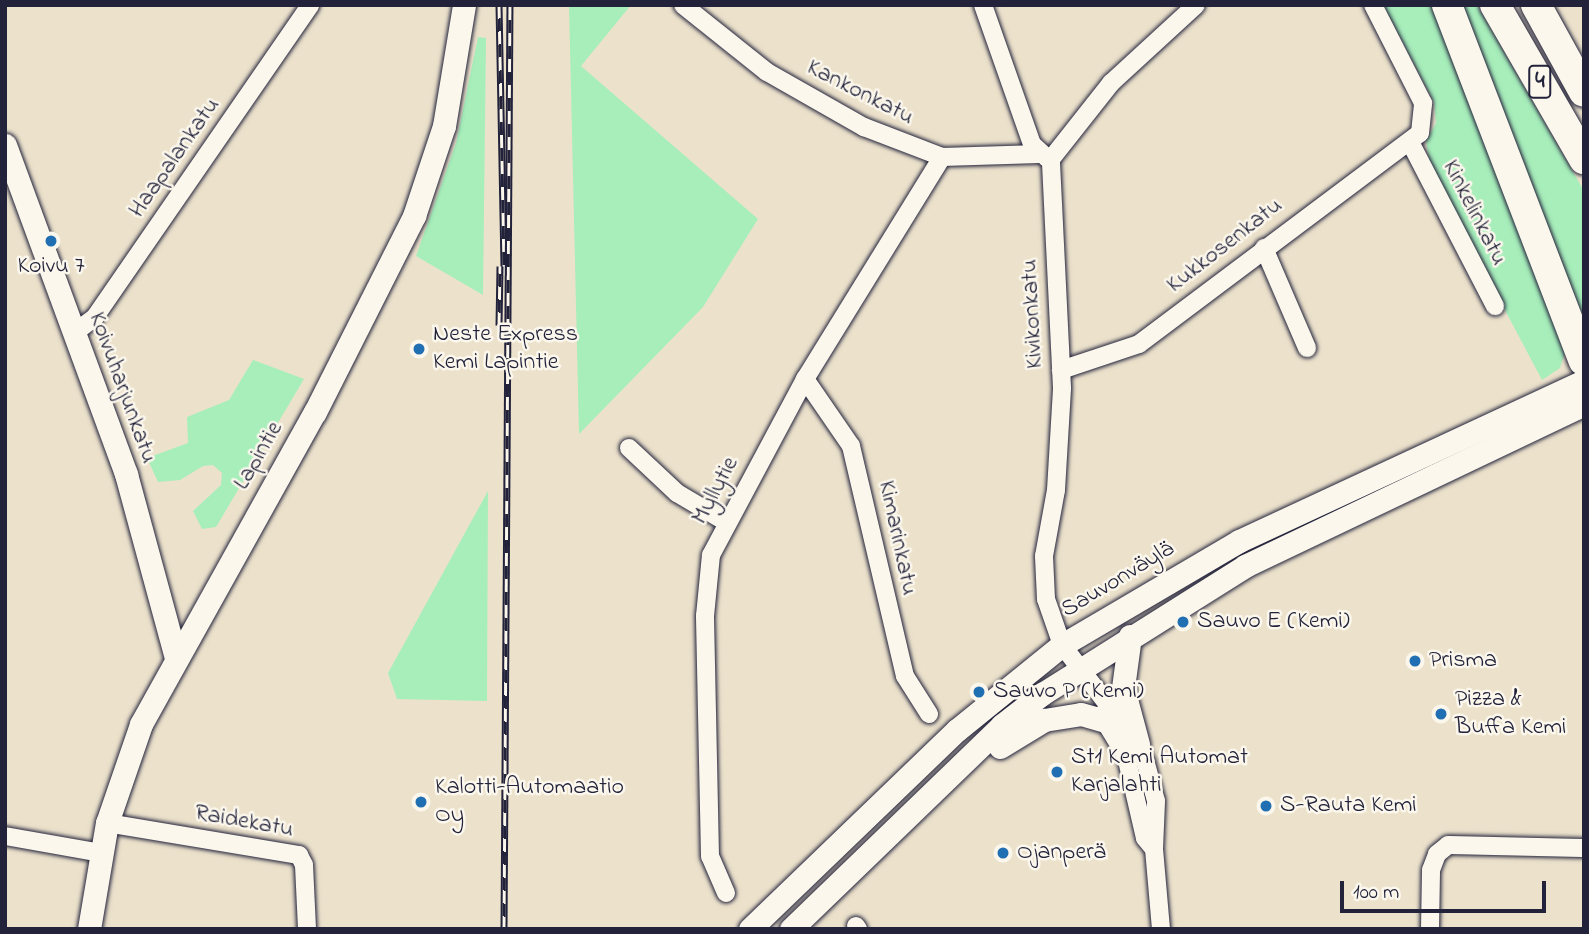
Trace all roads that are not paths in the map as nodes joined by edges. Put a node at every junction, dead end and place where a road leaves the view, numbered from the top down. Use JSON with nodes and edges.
{"nodes":[{"id":1,"x":310,"y":5,"type":"edge"},
{"id":2,"x":464,"y":5,"type":"edge"},
{"id":3,"x":683,"y":5,"type":"edge"},
{"id":4,"x":984,"y":5,"type":"edge"},
{"id":5,"x":1196,"y":5,"type":"edge"},
{"id":6,"x":1373,"y":5,"type":"edge"},
{"id":7,"x":1447,"y":5,"type":"edge"},
{"id":8,"x":1495,"y":5,"type":"edge"},
{"id":9,"x":1536,"y":5,"type":"edge"},
{"id":10,"x":1177,"y":12,"type":"edge"},
{"id":11,"x":1584,"y":92,"type":"edge"},
{"id":12,"x":1410,"y":142,"type":"junction"},
{"id":13,"x":5,"y":145,"type":"edge"},
{"id":14,"x":942,"y":156,"type":"junction"},
{"id":15,"x":1045,"y":157,"type":"junction"},
{"id":16,"x":1584,"y":159,"type":"edge"},
{"id":17,"x":1264,"y":248,"type":"junction"},
{"id":18,"x":1495,"y":306,"type":"dead end"},
{"id":19,"x":74,"y":333,"type":"junction"},
{"id":20,"x":1307,"y":348,"type":"dead end"},
{"id":21,"x":1584,"y":361,"type":"edge"},
{"id":22,"x":1061,"y":370,"type":"junction"},
{"id":23,"x":805,"y":379,"type":"junction"},
{"id":24,"x":1584,"y":381,"type":"edge"},
{"id":25,"x":1584,"y":404,"type":"edge"},
{"id":26,"x":629,"y":448,"type":"dead end"},
{"id":27,"x":726,"y":522,"type":"junction"},
{"id":28,"x":1130,"y":636,"type":"junction"},
{"id":29,"x":1062,"y":645,"type":"junction"},
{"id":30,"x":175,"y":654,"type":"junction"},
{"id":31,"x":1079,"y":669,"type":"junction"},
{"id":32,"x":929,"y":714,"type":"dead end"},
{"id":33,"x":1105,"y":721,"type":"junction"},
{"id":34,"x":1138,"y":744,"type":"junction"},
{"id":35,"x":968,"y":758,"type":"junction"},
{"id":36,"x":107,"y":824,"type":"junction"},
{"id":37,"x":5,"y":836,"type":"edge"},
{"id":38,"x":1584,"y":848,"type":"edge"},
{"id":39,"x":1154,"y":849,"type":"junction"},
{"id":40,"x":101,"y":853,"type":"junction"},
{"id":41,"x":726,"y":893,"type":"dead end"},
{"id":42,"x":89,"y":929,"type":"edge"},
{"id":43,"x":307,"y":929,"type":"edge"},
{"id":44,"x":750,"y":929,"type":"edge"},
{"id":45,"x":791,"y":929,"type":"edge"},
{"id":46,"x":1161,"y":929,"type":"edge"},
{"id":47,"x":1430,"y":929,"type":"edge"}],
"edges":[{"from":1,"to":19,"type":"street","name":"Haapalankatu"},
{"from":2,"to":30,"type":"main road","name":"Lapintie"},
{"from":3,"to":14,"type":"street","name":"Kankonkatu"},
{"from":4,"to":15,"type":"street","name":"Kivikonkatu"},
{"from":5,"to":10,"type":"street"},
{"from":6,"to":12,"type":"street"},
{"from":7,"to":21,"type":"highway"},
{"from":8,"to":16,"type":"highway","number":"4"},
{"from":9,"to":11,"type":"highway","number":"4"},
{"from":10,"to":15,"type":"street"},
{"from":12,"to":17,"type":"street","name":"Kukkosenkatu"},
{"from":12,"to":18,"type":"street","name":"Kinkelinkatu"},
{"from":13,"to":19,"type":"main road","name":"Koivuharjunkatu"},
{"from":14,"to":15,"type":"street","name":"Kankonkatu"},
{"from":14,"to":23,"type":"street","name":"Myllytie"},
{"from":15,"to":22,"type":"street","name":"Kivikonkatu"},
{"from":17,"to":20,"type":"street"},
{"from":17,"to":22,"type":"street","name":"Kukkosenkatu"},
{"from":19,"to":30,"type":"main road","name":"Koivuharjunkatu"},
{"from":22,"to":29,"type":"street","name":"Kivikonkatu"},
{"from":23,"to":27,"type":"street","name":"Myllytie"},
{"from":23,"to":32,"type":"street","name":"Kimarinkatu"},
{"from":24,"to":29,"type":"main road","name":"Sauvonväylä"},
{"from":25,"to":28,"type":"main road"},
{"from":26,"to":27,"type":"street"},
{"from":27,"to":41,"type":"street","name":"Myllytie"},
{"from":28,"to":31,"type":"main road"},
{"from":28,"to":34,"type":"main road"},
{"from":29,"to":31,"type":"street","name":"Kivikonkatu"},
{"from":29,"to":44,"type":"main road","name":"Sauvonväylä"},
{"from":30,"to":36,"type":"main road","name":"Lapintie"},
{"from":31,"to":33,"type":"street"},
{"from":31,"to":34,"type":"street"},
{"from":31,"to":35,"type":"main road"},
{"from":33,"to":35,"type":"main road"},
{"from":33,"to":39,"type":"street"},
{"from":34,"to":39,"type":"street"},
{"from":35,"to":45,"type":"main road"},
{"from":36,"to":40,"type":"main road","name":"Lapintie"},
{"from":36,"to":43,"type":"street","name":"Raidekatu"},
{"from":37,"to":40,"type":"street"},
{"from":38,"to":47,"type":"street"},
{"from":39,"to":46,"type":"street"},
{"from":40,"to":42,"type":"main road","name":"Lapintie"}]}
